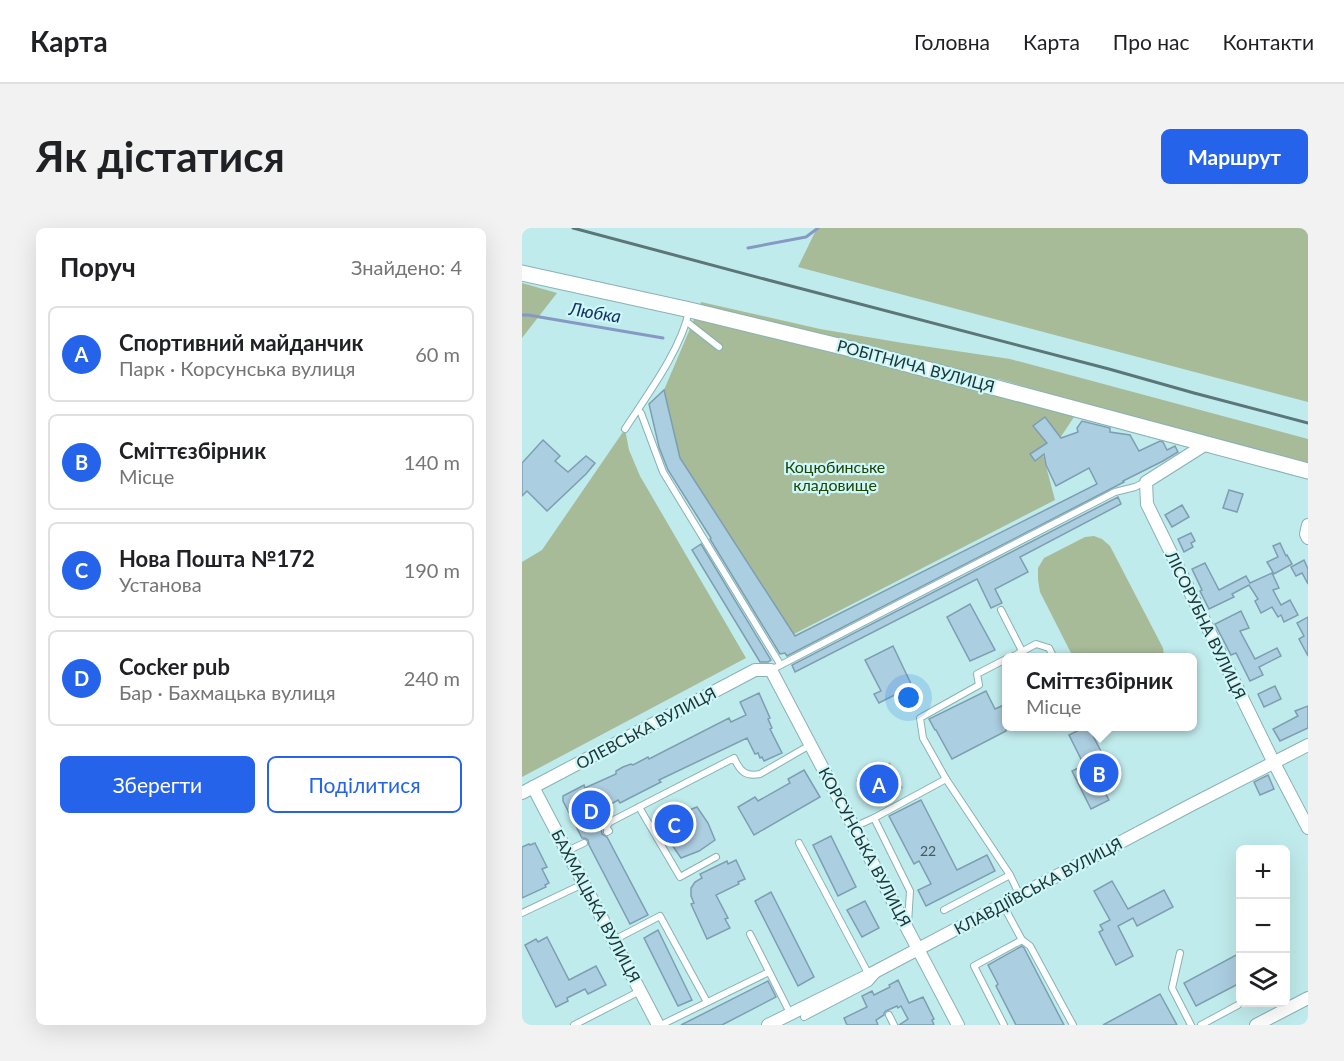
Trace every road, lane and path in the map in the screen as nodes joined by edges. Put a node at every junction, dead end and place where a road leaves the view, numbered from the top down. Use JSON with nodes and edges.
{"nodes":[{"id":1,"x":522,"y":273,"type":"edge"},
{"id":2,"x":688,"y":316,"type":"junction"},
{"id":3,"x":719,"y":347,"type":"dead end"},
{"id":4,"x":638,"y":410,"type":"junction"},
{"id":5,"x":625,"y":429,"type":"dead end"},
{"id":6,"x":1206,"y":444,"type":"junction"},
{"id":7,"x":1308,"y":471,"type":"edge"},
{"id":8,"x":1146,"y":482,"type":"junction"},
{"id":9,"x":1308,"y":525,"type":"edge"},
{"id":10,"x":1308,"y":538,"type":"edge"},
{"id":11,"x":1001,"y":610,"type":"dead end"},
{"id":12,"x":1023,"y":651,"type":"junction"},
{"id":13,"x":1019,"y":653,"type":"edge"},
{"id":14,"x":1052,"y":653,"type":"edge"},
{"id":15,"x":1002,"y":661,"type":"edge"},
{"id":16,"x":776,"y":667,"type":"junction"},
{"id":17,"x":810,"y":744,"type":"junction"},
{"id":18,"x":1308,"y":745,"type":"edge"},
{"id":19,"x":1274,"y":763,"type":"junction"},
{"id":20,"x":946,"y":779,"type":"junction"},
{"id":21,"x":528,"y":790,"type":"edge"},
{"id":22,"x":639,"y":807,"type":"junction"},
{"id":23,"x":874,"y":819,"type":"junction"},
{"id":24,"x":854,"y":827,"type":"junction"},
{"id":25,"x":1308,"y":828,"type":"edge"},
{"id":26,"x":607,"y":832,"type":"dead end"},
{"id":27,"x":584,"y":843,"type":"dead end"},
{"id":28,"x":798,"y":843,"type":"dead end"},
{"id":29,"x":567,"y":851,"type":"junction"},
{"id":30,"x":716,"y":857,"type":"dead end"},
{"id":31,"x":1010,"y":875,"type":"junction"},
{"id":32,"x":584,"y":884,"type":"junction"},
{"id":33,"x":1020,"y":896,"type":"junction"},
{"id":34,"x":1003,"y":905,"type":"junction"},
{"id":35,"x":944,"y":910,"type":"dead end"},
{"id":36,"x":522,"y":913,"type":"edge"},
{"id":37,"x":908,"y":928,"type":"junction"},
{"id":38,"x":750,"y":934,"type":"dead end"},
{"id":39,"x":1022,"y":940,"type":"junction"},
{"id":40,"x":614,"y":941,"type":"junction"},
{"id":41,"x":918,"y":949,"type":"junction"},
{"id":42,"x":1180,"y":953,"type":"dead end"},
{"id":43,"x":769,"y":972,"type":"junction"},
{"id":44,"x":874,"y":972,"type":"junction"},
{"id":45,"x":640,"y":991,"type":"junction"},
{"id":46,"x":1308,"y":998,"type":"edge"},
{"id":47,"x":707,"y":1002,"type":"junction"},
{"id":48,"x":1236,"y":1006,"type":"edge"},
{"id":49,"x":790,"y":1014,"type":"junction"},
{"id":50,"x":888,"y":1015,"type":"dead end"},
{"id":51,"x":804,"y":1017,"type":"dead end"},
{"id":52,"x":578,"y":1024,"type":"edge"},
{"id":53,"x":659,"y":1025,"type":"edge"},
{"id":54,"x":768,"y":1025,"type":"edge"},
{"id":55,"x":894,"y":1025,"type":"edge"},
{"id":56,"x":958,"y":1025,"type":"edge"},
{"id":57,"x":1004,"y":1025,"type":"edge"},
{"id":58,"x":1073,"y":1025,"type":"edge"},
{"id":59,"x":1191,"y":1025,"type":"edge"},
{"id":60,"x":1200,"y":1025,"type":"edge"},
{"id":61,"x":1257,"y":1025,"type":"edge"}],
"edges":[{"from":1,"to":2,"type":"street","name":"РОБІТНИЧА ВУЛИЦЯ"},
{"from":2,"to":3,"type":"lane"},
{"from":2,"to":4,"type":"lane"},
{"from":2,"to":6,"type":"street","name":"РОБІТНИЧА ВУЛИЦЯ"},
{"from":4,"to":5,"type":"lane"},
{"from":4,"to":16,"type":"lane"},
{"from":6,"to":7,"type":"street","name":"РОБІТНИЧА ВУЛИЦЯ"},
{"from":6,"to":8,"type":"street"},
{"from":8,"to":16,"type":"lane"},
{"from":8,"to":19,"type":"street","name":"ЛІСОРУБНА ВУЛИЦЯ"},
{"from":9,"to":10,"type":"street"},
{"from":11,"to":12,"type":"lane"},
{"from":12,"to":13,"type":"lane"},
{"from":12,"to":14,"type":"lane"},
{"from":15,"to":20,"type":"lane"},
{"from":16,"to":17,"type":"street","name":"КОРСУНСЬКА ВУЛИЦЯ"},
{"from":16,"to":21,"type":"street","name":"ОЛЕВСЬКА ВУЛИЦЯ"},
{"from":17,"to":22,"type":"lane"},
{"from":17,"to":24,"type":"street","name":"КОРСУНСЬКА ВУЛИЦЯ"},
{"from":18,"to":19,"type":"street","name":"КЛАВДІЇВСЬКА ВУЛИЦЯ"},
{"from":19,"to":25,"type":"street","name":"ЛІСОРУБНА ВУЛИЦЯ"},
{"from":19,"to":33,"type":"street","name":"КЛАВДІЇВСЬКА ВУЛИЦЯ"},
{"from":20,"to":23,"type":"lane"},
{"from":20,"to":31,"type":"lane"},
{"from":21,"to":29,"type":"street","name":"БАХМАЦЬКА ВУЛИЦЯ"},
{"from":22,"to":26,"type":"lane"},
{"from":22,"to":30,"type":"lane"},
{"from":23,"to":24,"type":"lane"},
{"from":23,"to":37,"type":"lane"},
{"from":24,"to":37,"type":"street","name":"КОРСУНСЬКА ВУЛИЦЯ"},
{"from":27,"to":29,"type":"lane"},
{"from":28,"to":44,"type":"lane"},
{"from":29,"to":32,"type":"street","name":"БАХМАЦЬКА ВУЛИЦЯ"},
{"from":31,"to":33,"type":"lane"},
{"from":31,"to":35,"type":"lane"},
{"from":32,"to":36,"type":"lane"},
{"from":32,"to":40,"type":"street","name":"БАХМАЦЬКА ВУЛИЦЯ"},
{"from":33,"to":34,"type":"street","name":"КЛАВДІЇВСЬКА ВУЛИЦЯ"},
{"from":34,"to":39,"type":"lane"},
{"from":34,"to":41,"type":"street","name":"КЛАВДІЇВСЬКА ВУЛИЦЯ"},
{"from":37,"to":41,"type":"street","name":"КОРСУНСЬКА ВУЛИЦЯ"},
{"from":38,"to":43,"type":"lane"},
{"from":39,"to":57,"type":"lane"},
{"from":39,"to":58,"type":"lane"},
{"from":40,"to":45,"type":"street","name":"БАХМАЦЬКА ВУЛИЦЯ"},
{"from":40,"to":47,"type":"lane"},
{"from":41,"to":44,"type":"street","name":"КЛАВДІЇВСЬКА ВУЛИЦЯ"},
{"from":41,"to":56,"type":"street","name":"КОРСУНСЬКА ВУЛИЦЯ"},
{"from":42,"to":59,"type":"lane"},
{"from":43,"to":47,"type":"lane"},
{"from":43,"to":49,"type":"lane"},
{"from":44,"to":49,"type":"street","name":"КЛАВДІЇВСЬКА ВУЛИЦЯ"},
{"from":44,"to":51,"type":"lane"},
{"from":45,"to":52,"type":"lane"},
{"from":45,"to":53,"type":"street","name":"БАХМАЦЬКА ВУЛИЦЯ"},
{"from":46,"to":61,"type":"street"},
{"from":47,"to":53,"type":"lane"},
{"from":48,"to":60,"type":"lane"},
{"from":49,"to":54,"type":"street","name":"КЛАВДІЇВСЬКА ВУЛИЦЯ"},
{"from":50,"to":55,"type":"lane"}]}
